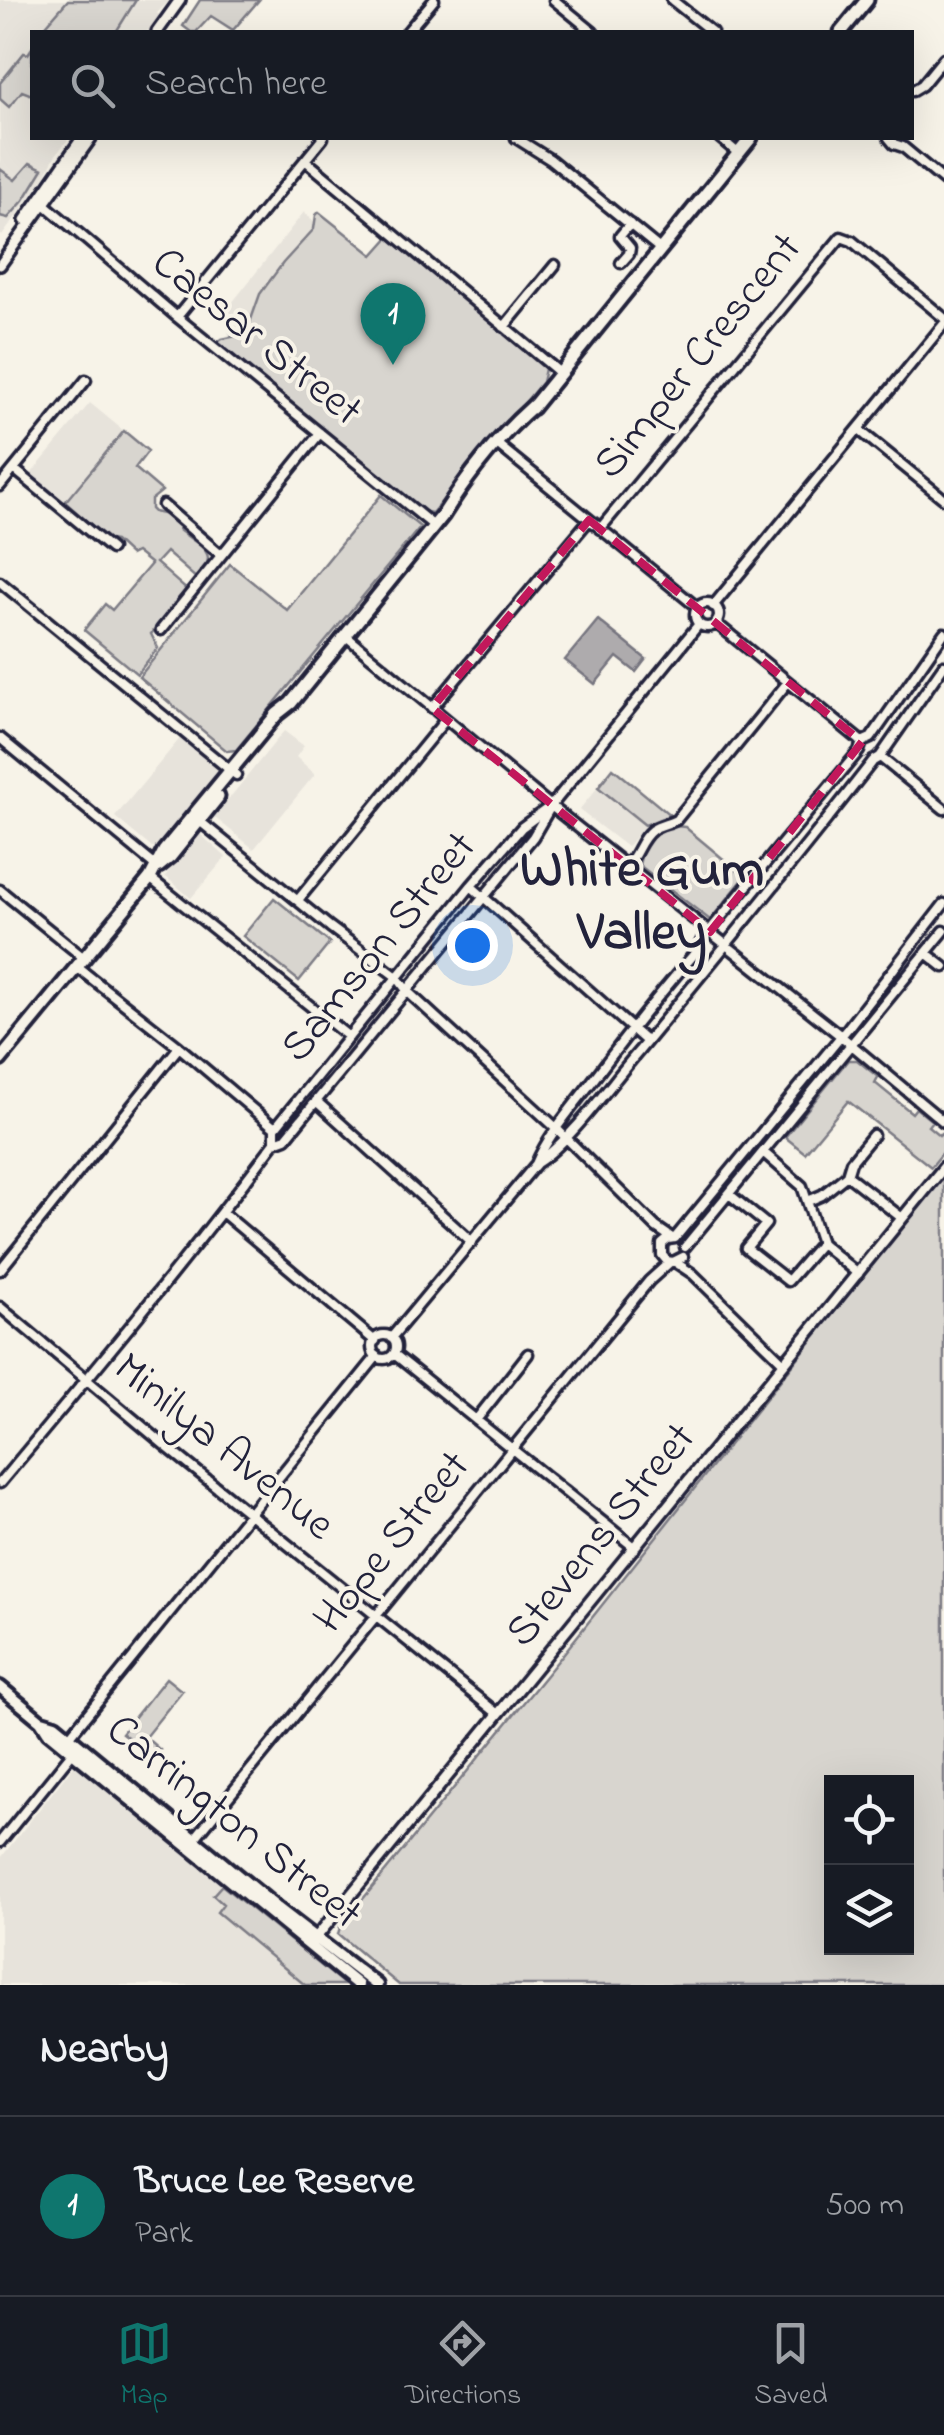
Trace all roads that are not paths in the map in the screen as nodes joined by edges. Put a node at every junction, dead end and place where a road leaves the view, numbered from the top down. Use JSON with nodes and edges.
{"nodes":[{"id":1,"x":184,"y":0,"type":"edge"},
{"id":2,"x":434,"y":0,"type":"edge"},
{"id":3,"x":554,"y":0,"type":"edge"},
{"id":4,"x":672,"y":0,"type":"edge"},
{"id":5,"x":859,"y":2,"type":"edge"},
{"id":6,"x":162,"y":30,"type":"edge"},
{"id":7,"x":409,"y":30,"type":"edge"},
{"id":8,"x":591,"y":30,"type":"edge"},
{"id":9,"x":710,"y":30,"type":"edge"},
{"id":10,"x":833,"y":30,"type":"edge"},
{"id":11,"x":841,"y":30,"type":"edge"},
{"id":12,"x":944,"y":58,"type":"edge"},
{"id":13,"x":935,"y":69,"type":"junction"},
{"id":14,"x":944,"y":77,"type":"edge"},
{"id":15,"x":914,"y":89,"type":"edge"},
{"id":16,"x":81,"y":140,"type":"edge"},
{"id":17,"x":89,"y":140,"type":"edge"},
{"id":18,"x":321,"y":140,"type":"edge"},
{"id":19,"x":519,"y":140,"type":"edge"},
{"id":20,"x":723,"y":140,"type":"edge"},
{"id":21,"x":749,"y":140,"type":"edge"},
{"id":22,"x":891,"y":140,"type":"edge"},
{"id":23,"x":738,"y":152,"type":"junction"},
{"id":24,"x":305,"y":160,"type":"junction"},
{"id":25,"x":944,"y":180,"type":"edge"},
{"id":26,"x":41,"y":202,"type":"junction"},
{"id":27,"x":630,"y":224,"type":"junction"},
{"id":28,"x":660,"y":249,"type":"junction"},
{"id":29,"x":0,"y":254,"type":"edge"},
{"id":30,"x":621,"y":264,"type":"dead end"},
{"id":31,"x":0,"y":265,"type":"edge"},
{"id":32,"x":555,"y":265,"type":"dead end"},
{"id":33,"x":178,"y":317,"type":"junction"},
{"id":34,"x":944,"y":321,"type":"edge"},
{"id":35,"x":504,"y":327,"type":"junction"},
{"id":36,"x":560,"y":373,"type":"junction"},
{"id":37,"x":86,"y":380,"type":"dead end"},
{"id":38,"x":859,"y":430,"type":"junction"},
{"id":39,"x":320,"y":432,"type":"junction"},
{"id":40,"x":500,"y":446,"type":"junction"},
{"id":41,"x":14,"y":469,"type":"junction"},
{"id":42,"x":0,"y":486,"type":"edge"},
{"id":43,"x":944,"y":499,"type":"edge"},
{"id":44,"x":163,"y":505,"type":"dead end"},
{"id":45,"x":589,"y":520,"type":"junction"},
{"id":46,"x":434,"y":526,"type":"junction"},
{"id":47,"x":600,"y":529,"type":"junction"},
{"id":48,"x":111,"y":549,"type":"dead end"},
{"id":49,"x":221,"y":555,"type":"junction"},
{"id":50,"x":0,"y":582,"type":"edge"},
{"id":51,"x":713,"y":606,"type":"junction"},
{"id":52,"x":698,"y":608,"type":"junction"},
{"id":53,"x":716,"y":622,"type":"junction"},
{"id":54,"x":698,"y":624,"type":"junction"},
{"id":55,"x":161,"y":630,"type":"dead end"},
{"id":56,"x":944,"y":633,"type":"edge"},
{"id":57,"x":346,"y":636,"type":"junction"},
{"id":58,"x":944,"y":665,"type":"edge"},
{"id":59,"x":788,"y":682,"type":"junction"},
{"id":60,"x":432,"y":708,"type":"junction"},
{"id":61,"x":446,"y":719,"type":"junction"},
{"id":62,"x":0,"y":738,"type":"edge"},
{"id":63,"x":864,"y":744,"type":"junction"},
{"id":64,"x":878,"y":756,"type":"junction"},
{"id":65,"x":233,"y":773,"type":"junction"},
{"id":66,"x":551,"y":806,"type":"junction"},
{"id":67,"x":944,"y":809,"type":"edge"},
{"id":68,"x":196,"y":818,"type":"junction"},
{"id":69,"x":627,"y":865,"type":"junction"},
{"id":70,"x":153,"y":872,"type":"junction"},
{"id":71,"x":471,"y":886,"type":"junction"},
{"id":72,"x":0,"y":890,"type":"edge"},
{"id":73,"x":482,"y":898,"type":"junction"},
{"id":74,"x":298,"y":900,"type":"junction"},
{"id":75,"x":944,"y":904,"type":"edge"},
{"id":76,"x":944,"y":931,"type":"edge"},
{"id":77,"x":710,"y":932,"type":"junction"},
{"id":78,"x":726,"y":944,"type":"junction"},
{"id":79,"x":926,"y":952,"type":"junction"},
{"id":80,"x":80,"y":962,"type":"junction"},
{"id":81,"x":944,"y":967,"type":"edge"},
{"id":82,"x":397,"y":978,"type":"junction"},
{"id":83,"x":408,"y":992,"type":"junction"},
{"id":84,"x":632,"y":1030,"type":"junction"},
{"id":85,"x":841,"y":1036,"type":"junction"},
{"id":86,"x":349,"y":1037,"type":"junction"},
{"id":87,"x":646,"y":1041,"type":"junction"},
{"id":88,"x":852,"y":1045,"type":"junction"},
{"id":89,"x":179,"y":1047,"type":"junction"},
{"id":90,"x":2,"y":1052,"type":"edge"},
{"id":91,"x":305,"y":1092,"type":"junction"},
{"id":92,"x":316,"y":1102,"type":"junction"},
{"id":93,"x":944,"y":1122,"type":"edge"},
{"id":94,"x":275,"y":1128,"type":"junction"},
{"id":95,"x":556,"y":1128,"type":"junction"},
{"id":96,"x":873,"y":1134,"type":"dead end"},
{"id":97,"x":564,"y":1137,"type":"junction"},
{"id":98,"x":275,"y":1142,"type":"junction"},
{"id":99,"x":764,"y":1152,"type":"junction"},
{"id":100,"x":536,"y":1164,"type":"junction"},
{"id":101,"x":944,"y":1167,"type":"edge"},
{"id":102,"x":846,"y":1175,"type":"junction"},
{"id":103,"x":730,"y":1194,"type":"junction"},
{"id":104,"x":808,"y":1201,"type":"junction"},
{"id":105,"x":222,"y":1212,"type":"junction"},
{"id":106,"x":902,"y":1218,"type":"junction"},
{"id":107,"x":656,"y":1227,"type":"junction"},
{"id":108,"x":674,"y":1238,"type":"junction"},
{"id":109,"x":472,"y":1242,"type":"junction"},
{"id":110,"x":821,"y":1243,"type":"junction"},
{"id":111,"x":662,"y":1244,"type":"junction"},
{"id":112,"x":685,"y":1246,"type":"junction"},
{"id":113,"x":673,"y":1259,"type":"junction"},
{"id":114,"x":0,"y":1270,"type":"edge"},
{"id":115,"x":858,"y":1274,"type":"junction"},
{"id":116,"x":0,"y":1307,"type":"edge"},
{"id":117,"x":392,"y":1338,"type":"junction"},
{"id":118,"x":375,"y":1340,"type":"junction"},
{"id":119,"x":394,"y":1354,"type":"junction"},
{"id":120,"x":528,"y":1354,"type":"dead end"},
{"id":121,"x":377,"y":1356,"type":"junction"},
{"id":122,"x":784,"y":1364,"type":"junction"},
{"id":123,"x":88,"y":1379,"type":"junction"},
{"id":124,"x":476,"y":1420,"type":"junction"},
{"id":125,"x":512,"y":1449,"type":"junction"},
{"id":126,"x":0,"y":1483,"type":"edge"},
{"id":127,"x":250,"y":1514,"type":"junction"},
{"id":128,"x":635,"y":1548,"type":"junction"},
{"id":129,"x":377,"y":1615,"type":"junction"},
{"id":130,"x":0,"y":1687,"type":"edge"},
{"id":131,"x":498,"y":1714,"type":"junction"},
{"id":132,"x":66,"y":1740,"type":"junction"},
{"id":133,"x":76,"y":1748,"type":"junction"},
{"id":134,"x":0,"y":1842,"type":"edge"},
{"id":135,"x":191,"y":1843,"type":"junction"},
{"id":136,"x":313,"y":1942,"type":"junction"},
{"id":137,"x":358,"y":1985,"type":"edge"},
{"id":138,"x":376,"y":1985,"type":"edge"}],
"edges":[{"from":1,"to":6,"type":"street"},
{"from":2,"to":7,"type":"street"},
{"from":3,"to":8,"type":"street"},
{"from":4,"to":9,"type":"street"},
{"from":5,"to":10,"type":"main road"},
{"from":5,"to":11,"type":"main road"},
{"from":12,"to":13,"type":"street"},
{"from":13,"to":14,"type":"street"},
{"from":13,"to":15,"type":"street"},
{"from":16,"to":26,"type":"street"},
{"from":17,"to":26,"type":"street"},
{"from":18,"to":24,"type":"street"},
{"from":19,"to":27,"type":"street"},
{"from":20,"to":23,"type":"street"},
{"from":21,"to":23,"type":"main road"},
{"from":22,"to":25,"type":"street"},
{"from":23,"to":28,"type":"main road"},
{"from":24,"to":33,"type":"street"},
{"from":24,"to":35,"type":"street"},
{"from":26,"to":29,"type":"street"},
{"from":26,"to":31,"type":"street"},
{"from":26,"to":33,"type":"street","name":"Caesar Street"},
{"from":27,"to":28,"type":"street"},
{"from":27,"to":30,"type":"street"},
{"from":28,"to":36,"type":"main road"},
{"from":32,"to":35,"type":"street"},
{"from":33,"to":39,"type":"street","name":"Caesar Street"},
{"from":34,"to":38,"type":"street"},
{"from":34,"to":47,"type":"street","name":"Simper Crescent"},
{"from":35,"to":36,"type":"street"},
{"from":36,"to":40,"type":"main road"},
{"from":37,"to":41,"type":"street"},
{"from":38,"to":43,"type":"street"},
{"from":38,"to":51,"type":"street"},
{"from":39,"to":46,"type":"street","name":"Caesar Street"},
{"from":39,"to":49,"type":"street"},
{"from":40,"to":45,"type":"street"},
{"from":40,"to":46,"type":"main road"},
{"from":41,"to":42,"type":"street"},
{"from":41,"to":48,"type":"street"},
{"from":44,"to":49,"type":"street"},
{"from":45,"to":47,"type":"street"},
{"from":45,"to":60,"type":"street"},
{"from":46,"to":57,"type":"main road"},
{"from":47,"to":52,"type":"street"},
{"from":49,"to":55,"type":"street"},
{"from":50,"to":65,"type":"street"},
{"from":51,"to":52,"type":"street"},
{"from":51,"to":53,"type":"street"},
{"from":52,"to":54,"type":"street"},
{"from":53,"to":54,"type":"street"},
{"from":53,"to":59,"type":"street"},
{"from":54,"to":66,"type":"street","name":"Samson Street"},
{"from":56,"to":63,"type":"street"},
{"from":57,"to":60,"type":"street"},
{"from":57,"to":65,"type":"main road"},
{"from":58,"to":64,"type":"street"},
{"from":59,"to":63,"type":"street"},
{"from":59,"to":69,"type":"street"},
{"from":60,"to":61,"type":"street"},
{"from":61,"to":66,"type":"street"},
{"from":61,"to":74,"type":"street"},
{"from":62,"to":70,"type":"street"},
{"from":63,"to":64,"type":"street"},
{"from":63,"to":64,"type":"street"},
{"from":63,"to":77,"type":"street"},
{"from":64,"to":67,"type":"street"},
{"from":64,"to":78,"type":"street"},
{"from":65,"to":68,"type":"main road"},
{"from":66,"to":69,"type":"street"},
{"from":66,"to":71,"type":"street","name":"Samson Street"},
{"from":66,"to":73,"type":"street","name":"Samson Street"},
{"from":68,"to":70,"type":"main road"},
{"from":68,"to":74,"type":"street"},
{"from":69,"to":77,"type":"street"},
{"from":70,"to":80,"type":"main road"},
{"from":70,"to":86,"type":"street"},
{"from":71,"to":73,"type":"street"},
{"from":71,"to":82,"type":"street","name":"Samson Street"},
{"from":72,"to":80,"type":"street"},
{"from":73,"to":83,"type":"street","name":"Samson Street"},
{"from":73,"to":84,"type":"street"},
{"from":74,"to":82,"type":"street"},
{"from":75,"to":85,"type":"street"},
{"from":76,"to":79,"type":"street"},
{"from":77,"to":78,"type":"street"},
{"from":77,"to":84,"type":"street"},
{"from":78,"to":85,"type":"street"},
{"from":78,"to":87,"type":"street"},
{"from":79,"to":81,"type":"street"},
{"from":79,"to":88,"type":"street"},
{"from":80,"to":89,"type":"street"},
{"from":80,"to":90,"type":"main road"},
{"from":82,"to":83,"type":"street"},
{"from":82,"to":86,"type":"street","name":"Samson Street"},
{"from":83,"to":92,"type":"street","name":"Samson Street"},
{"from":83,"to":95,"type":"street"},
{"from":84,"to":87,"type":"street"},
{"from":84,"to":95,"type":"street"},
{"from":85,"to":88,"type":"street"},
{"from":85,"to":108,"type":"street"},
{"from":86,"to":91,"type":"street","name":"Samson Street"},
{"from":87,"to":97,"type":"street"},
{"from":88,"to":93,"type":"street"},
{"from":88,"to":99,"type":"street"},
{"from":89,"to":94,"type":"street"},
{"from":89,"to":114,"type":"street"},
{"from":91,"to":92,"type":"street"},
{"from":91,"to":94,"type":"street","name":"Samson Street"},
{"from":92,"to":98,"type":"street","name":"Samson Street"},
{"from":92,"to":109,"type":"street"},
{"from":94,"to":98,"type":"street","name":"Samson Street"},
{"from":95,"to":97,"type":"street"},
{"from":95,"to":100,"type":"street"},
{"from":96,"to":102,"type":"street"},
{"from":97,"to":100,"type":"street"},
{"from":97,"to":107,"type":"street"},
{"from":98,"to":105,"type":"street","name":"Samson Street"},
{"from":99,"to":103,"type":"street"},
{"from":99,"to":104,"type":"street"},
{"from":100,"to":109,"type":"street"},
{"from":101,"to":106,"type":"street","name":"Stevens Street"},
{"from":102,"to":104,"type":"street"},
{"from":102,"to":106,"type":"street"},
{"from":103,"to":110,"type":"street"},
{"from":103,"to":112,"type":"street"},
{"from":104,"to":110,"type":"street"},
{"from":105,"to":118,"type":"street"},
{"from":105,"to":123,"type":"street","name":"Samson Street"},
{"from":106,"to":115,"type":"street","name":"Stevens Street"},
{"from":107,"to":108,"type":"street"},
{"from":107,"to":111,"type":"street"},
{"from":108,"to":111,"type":"street"},
{"from":108,"to":112,"type":"street"},
{"from":109,"to":117,"type":"street"},
{"from":110,"to":115,"type":"street"},
{"from":111,"to":113,"type":"street"},
{"from":112,"to":113,"type":"street"},
{"from":113,"to":122,"type":"street"},
{"from":113,"to":125,"type":"street","name":"Hope Street"},
{"from":115,"to":122,"type":"street","name":"Stevens Street"},
{"from":116,"to":123,"type":"street","name":"Minilya Avenue"},
{"from":117,"to":118,"type":"street"},
{"from":117,"to":119,"type":"street"},
{"from":118,"to":121,"type":"street"},
{"from":119,"to":121,"type":"street"},
{"from":119,"to":124,"type":"street"},
{"from":120,"to":124,"type":"street"},
{"from":121,"to":127,"type":"street"},
{"from":122,"to":128,"type":"street","name":"Stevens Street"},
{"from":123,"to":126,"type":"street","name":"Samson Street"},
{"from":123,"to":127,"type":"street","name":"Minilya Avenue"},
{"from":124,"to":125,"type":"street"},
{"from":125,"to":128,"type":"street"},
{"from":125,"to":129,"type":"street","name":"Hope Street"},
{"from":127,"to":129,"type":"street","name":"Minilya Avenue"},
{"from":127,"to":132,"type":"street"},
{"from":128,"to":131,"type":"street","name":"Stevens Street"},
{"from":129,"to":131,"type":"street","name":"Minilya Avenue"},
{"from":129,"to":135,"type":"street","name":"Hope Street"},
{"from":130,"to":132,"type":"main road","name":"Carrington Street"},
{"from":131,"to":136,"type":"street","name":"Stevens Street"},
{"from":132,"to":133,"type":"main road","name":"Carrington Street"},
{"from":133,"to":134,"type":"street"},
{"from":133,"to":135,"type":"main road","name":"Carrington Street"},
{"from":135,"to":136,"type":"main road","name":"Carrington Street"},
{"from":136,"to":137,"type":"main road","name":"Carrington Street"},
{"from":136,"to":138,"type":"main road","name":"Carrington Street"}]}
